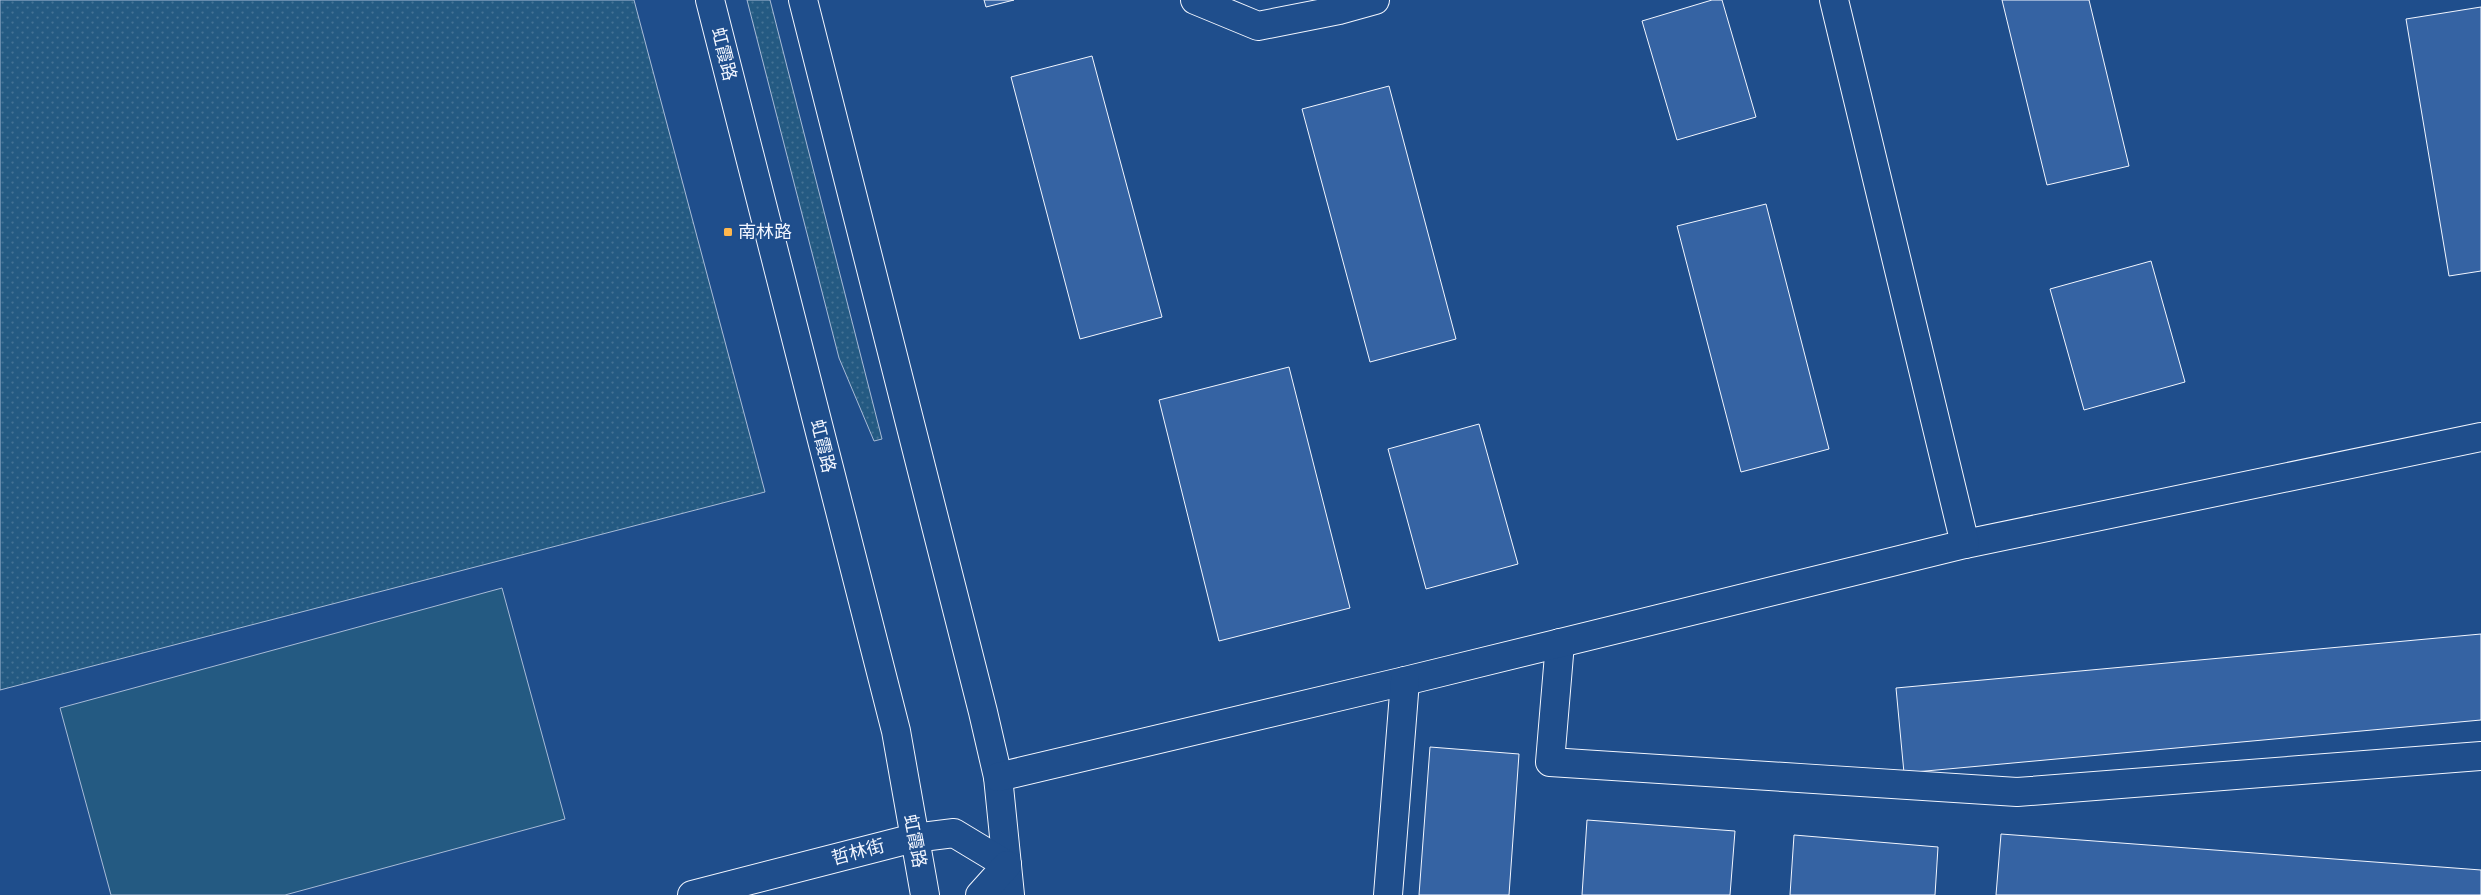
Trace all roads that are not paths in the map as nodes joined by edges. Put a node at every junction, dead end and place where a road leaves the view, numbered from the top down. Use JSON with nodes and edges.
{"nodes":[{"id":1,"x":710,"y":0,"type":"edge"},
{"id":2,"x":803,"y":0,"type":"edge"},
{"id":3,"x":1195,"y":0,"type":"edge"},
{"id":4,"x":1376,"y":0,"type":"edge"},
{"id":5,"x":1834,"y":0,"type":"edge"},
{"id":6,"x":2481,"y":437,"type":"edge"},
{"id":7,"x":1965,"y":544,"type":"junction"},
{"id":8,"x":1560,"y":643,"type":"junction"},
{"id":9,"x":1405,"y":681,"type":"junction"},
{"id":10,"x":2481,"y":756,"type":"edge"},
{"id":11,"x":998,"y":777,"type":"junction"},
{"id":12,"x":914,"y":838,"type":"junction"},
{"id":13,"x":1007,"y":865,"type":"junction"},
{"id":14,"x":692,"y":895,"type":"edge"},
{"id":15,"x":925,"y":895,"type":"edge"},
{"id":16,"x":980,"y":895,"type":"edge"},
{"id":17,"x":1010,"y":895,"type":"edge"},
{"id":18,"x":1388,"y":895,"type":"edge"}],
"edges":[{"from":1,"to":12,"type":"street","name":"虹霞路"},
{"from":2,"to":11,"type":"street"},
{"from":3,"to":4,"type":"street"},
{"from":5,"to":7,"type":"street"},
{"from":6,"to":7,"type":"street"},
{"from":7,"to":8,"type":"street"},
{"from":8,"to":9,"type":"street"},
{"from":8,"to":10,"type":"street"},
{"from":9,"to":11,"type":"street"},
{"from":9,"to":18,"type":"street"},
{"from":11,"to":13,"type":"street"},
{"from":12,"to":13,"type":"street","name":"哲林街"},
{"from":12,"to":14,"type":"street","name":"哲林街"},
{"from":12,"to":15,"type":"street","name":"虹霞路"},
{"from":13,"to":16,"type":"street"},
{"from":13,"to":17,"type":"street"}]}
